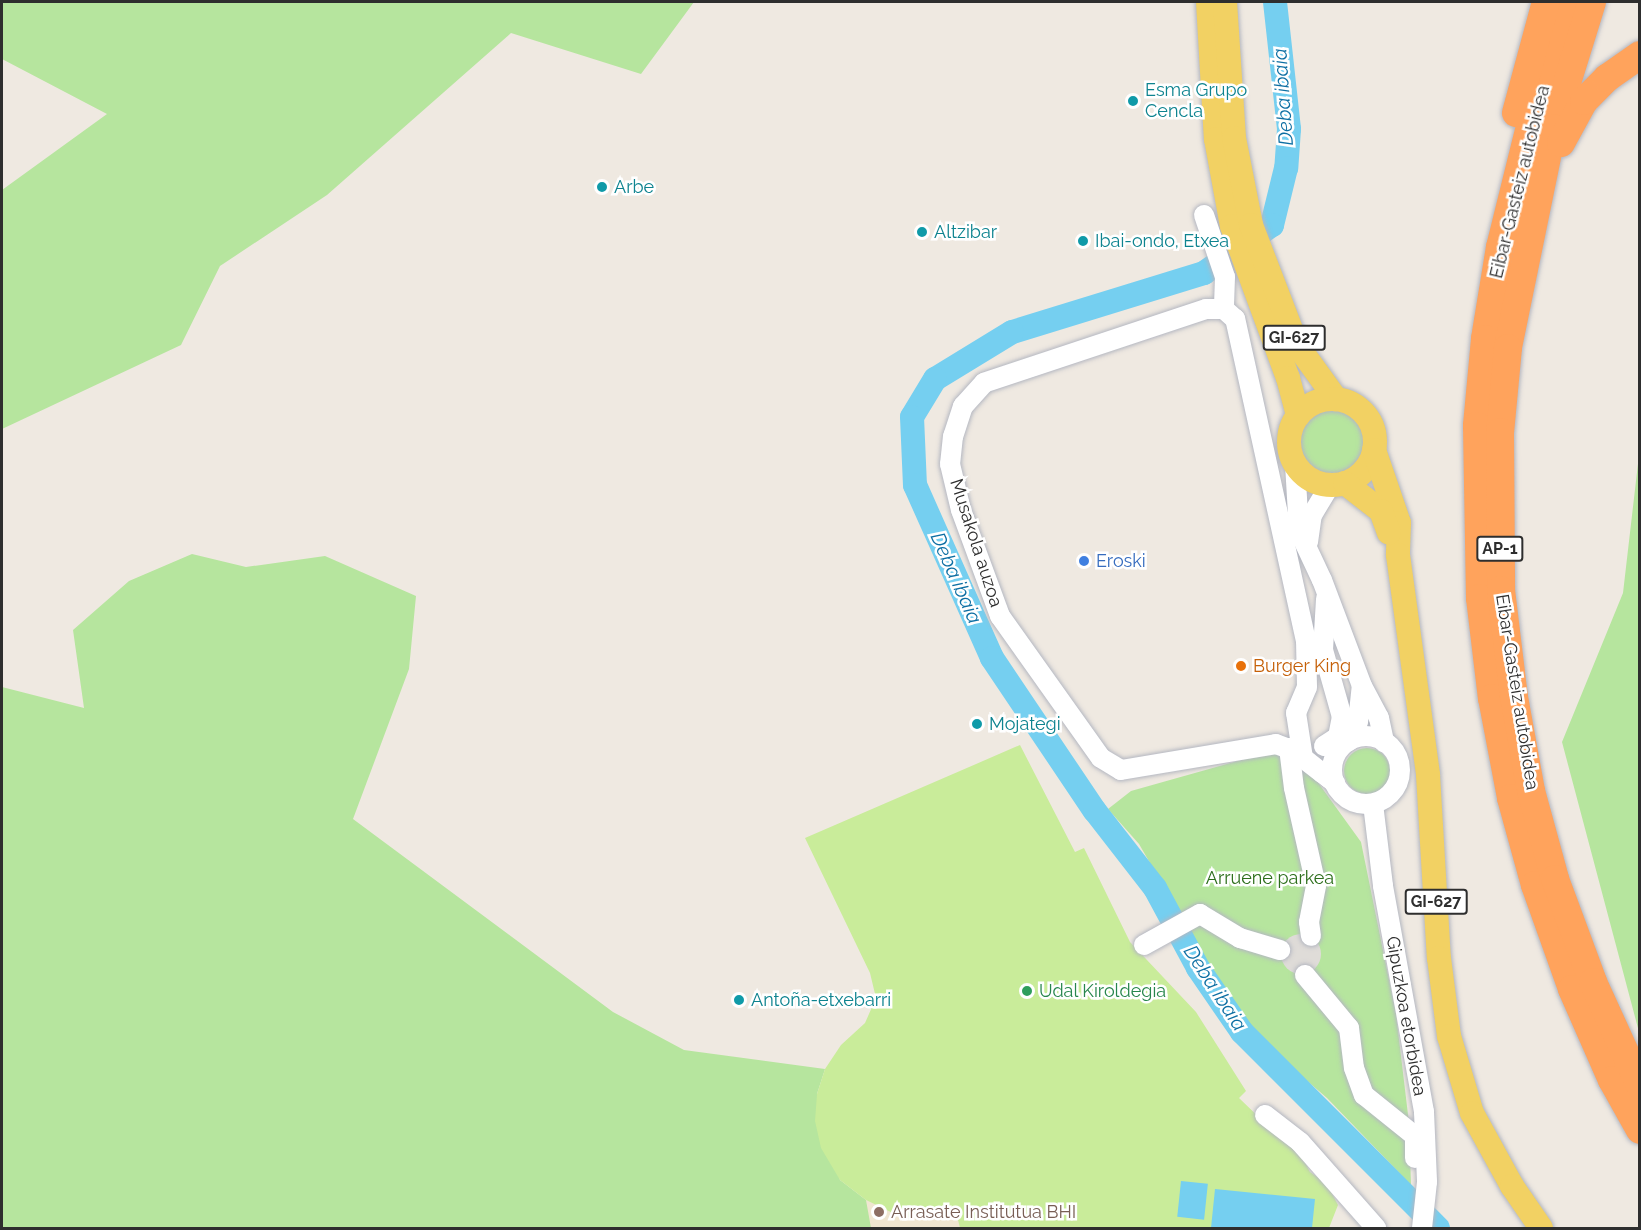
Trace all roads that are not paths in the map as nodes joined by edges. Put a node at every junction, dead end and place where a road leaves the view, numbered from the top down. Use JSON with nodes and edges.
{"nodes":[{"id":1,"x":1208,"y":2,"type":"edge"},
{"id":2,"x":1226,"y":2,"type":"edge"},
{"id":3,"x":1546,"y":2,"type":"edge"},
{"id":4,"x":1570,"y":2,"type":"edge"},
{"id":5,"x":1592,"y":2,"type":"edge"},
{"id":6,"x":1640,"y":55,"type":"edge"},
{"id":7,"x":1543,"y":174,"type":"junction"},
{"id":8,"x":1235,"y":200,"type":"junction"},
{"id":9,"x":1205,"y":220,"type":"dead end"},
{"id":10,"x":1257,"y":271,"type":"junction"},
{"id":11,"x":1224,"y":309,"type":"junction"},
{"id":12,"x":1336,"y":399,"type":"junction"},
{"id":13,"x":1298,"y":416,"type":"junction"},
{"id":14,"x":1477,"y":426,"type":"junction"},
{"id":15,"x":1374,"y":450,"type":"junction"},
{"id":16,"x":1295,"y":464,"type":"junction"},
{"id":17,"x":1337,"y":484,"type":"junction"},
{"id":18,"x":1308,"y":545,"type":"junction"},
{"id":19,"x":1398,"y":555,"type":"junction"},
{"id":20,"x":1326,"y":591,"type":"junction"},
{"id":21,"x":1362,"y":686,"type":"junction"},
{"id":22,"x":1306,"y":687,"type":"junction"},
{"id":23,"x":1384,"y":742,"type":"junction"},
{"id":24,"x":1338,"y":744,"type":"junction"},
{"id":25,"x":1296,"y":753,"type":"junction"},
{"id":26,"x":1335,"y":783,"type":"junction"},
{"id":27,"x":1373,"y":804,"type":"junction"},
{"id":28,"x":1311,"y":936,"type":"dead end"},
{"id":29,"x":1150,"y":943,"type":"dead end"},
{"id":30,"x":1280,"y":950,"type":"dead end"},
{"id":31,"x":1305,"y":975,"type":"dead end"},
{"id":32,"x":1640,"y":1085,"type":"edge"},
{"id":33,"x":1265,"y":1115,"type":"dead end"},
{"id":34,"x":1640,"y":1130,"type":"edge"},
{"id":35,"x":1426,"y":1162,"type":"junction"},
{"id":36,"x":1376,"y":1228,"type":"edge"},
{"id":37,"x":1422,"y":1228,"type":"edge"},
{"id":38,"x":1541,"y":1228,"type":"edge"}],
"edges":[{"from":1,"to":8,"type":"main road","number":"GI-627"},
{"from":2,"to":8,"type":"main road","number":"GI-627"},
{"from":3,"to":14,"type":"highway"},
{"from":4,"to":14,"type":"highway","name":"Eibar-Gasteiz autobidea","number":"AP-1"},
{"from":5,"to":7,"type":"highway","name":"Eibar-Gasteiz autobidea","number":"AP-1"},
{"from":6,"to":7,"type":"highway"},
{"from":7,"to":32,"type":"highway","name":"Eibar-Gasteiz autobidea","number":"AP-1"},
{"from":8,"to":10,"type":"main road","number":"GI-627"},
{"from":9,"to":11,"type":"street"},
{"from":10,"to":12,"type":"main road","number":"GI-627"},
{"from":10,"to":13,"type":"main road","number":"GI-627"},
{"from":11,"to":22,"type":"street"},
{"from":11,"to":25,"type":"street","name":"Musakola auzoa"},
{"from":12,"to":13,"type":"main road"},
{"from":12,"to":15,"type":"main road","number":"GI-627"},
{"from":13,"to":16,"type":"main road"},
{"from":14,"to":34,"type":"highway","name":"Eibar-Gasteiz autobidea","number":"AP-1"},
{"from":15,"to":17,"type":"main road"},
{"from":15,"to":19,"type":"main road","number":"GI-627"},
{"from":16,"to":17,"type":"main road","number":"GI-627"},
{"from":16,"to":18,"type":"street"},
{"from":17,"to":18,"type":"street"},
{"from":17,"to":19,"type":"main road","number":"GI-627"},
{"from":18,"to":20,"type":"street"},
{"from":19,"to":38,"type":"main road","number":"GI-627"},
{"from":20,"to":21,"type":"street"},
{"from":20,"to":24,"type":"street"},
{"from":21,"to":23,"type":"street"},
{"from":21,"to":24,"type":"street"},
{"from":22,"to":24,"type":"street"},
{"from":22,"to":25,"type":"street"},
{"from":23,"to":24,"type":"street"},
{"from":23,"to":27,"type":"street"},
{"from":24,"to":26,"type":"street"},
{"from":25,"to":26,"type":"street"},
{"from":25,"to":28,"type":"street"},
{"from":26,"to":27,"type":"street"},
{"from":27,"to":35,"type":"street","name":"Gipuzkoa etorbidea"},
{"from":29,"to":30,"type":"street"},
{"from":31,"to":35,"type":"street"},
{"from":33,"to":36,"type":"street"},
{"from":35,"to":37,"type":"street","name":"Gipuzkoa etorbidea"}]}
